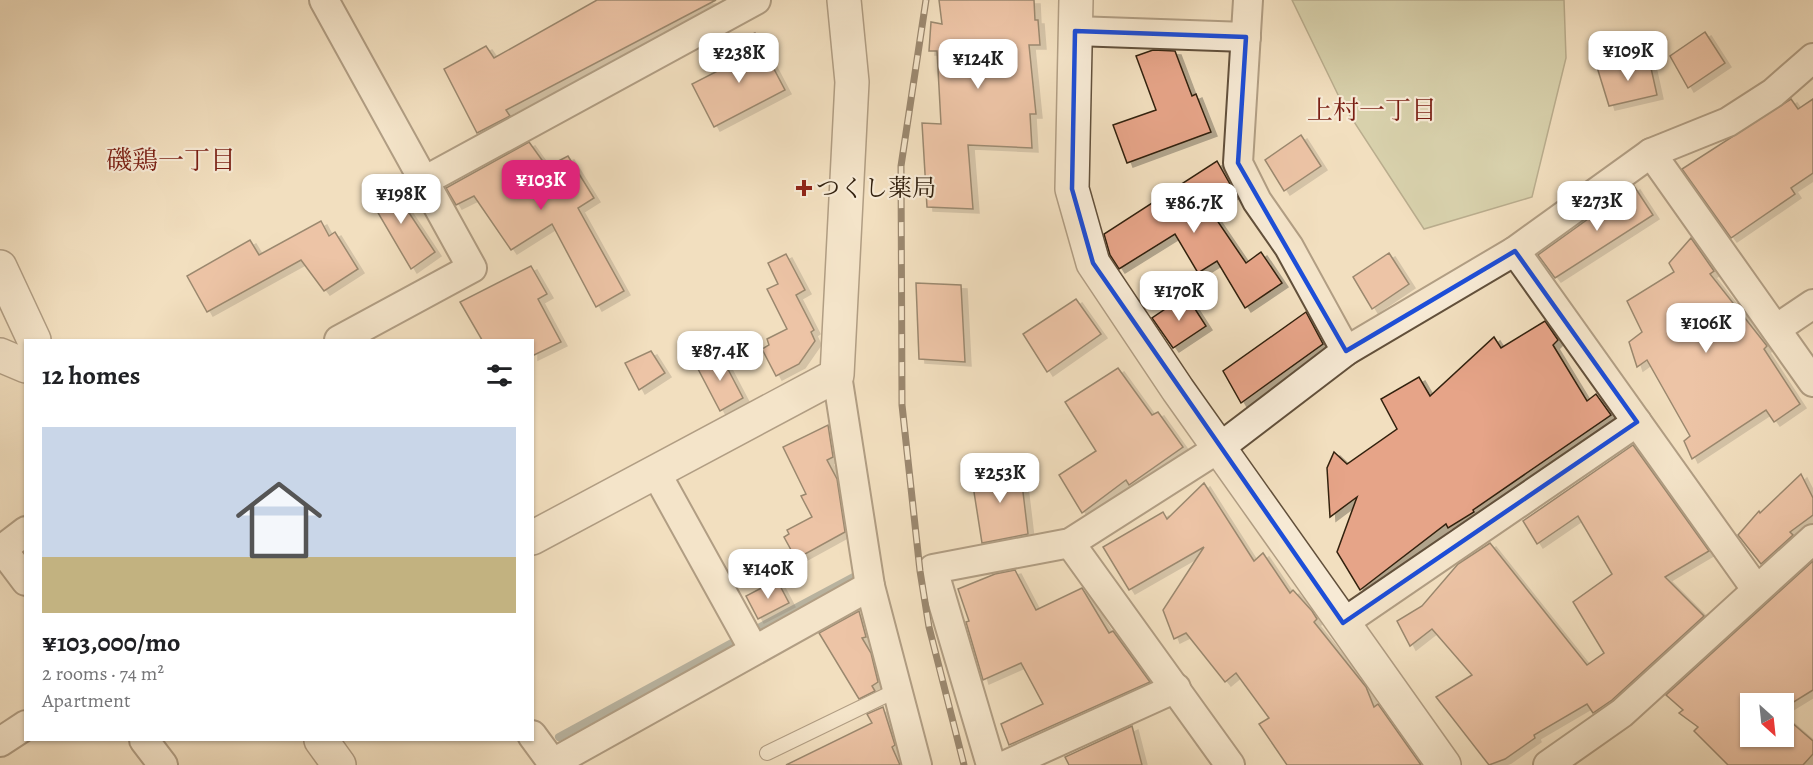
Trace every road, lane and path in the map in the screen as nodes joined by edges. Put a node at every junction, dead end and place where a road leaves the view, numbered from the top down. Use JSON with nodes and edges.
{"nodes":[{"id":1,"x":324,"y":0,"type":"edge"},
{"id":2,"x":756,"y":0,"type":"edge"},
{"id":3,"x":844,"y":0,"type":"edge"},
{"id":4,"x":1248,"y":0,"type":"edge"},
{"id":5,"x":1075,"y":15,"type":"edge"},
{"id":6,"x":1246,"y":37,"type":"junction"},
{"id":7,"x":1813,"y":58,"type":"edge"},
{"id":8,"x":1651,"y":153,"type":"junction"},
{"id":9,"x":424,"y":181,"type":"junction"},
{"id":10,"x":1515,"y":251,"type":"junction"},
{"id":11,"x":0,"y":267,"type":"edge"},
{"id":12,"x":1813,"y":304,"type":"edge"},
{"id":13,"x":1776,"y":329,"type":"junction"},
{"id":14,"x":34,"y":339,"type":"edge"},
{"id":15,"x":341,"y":339,"type":"edge"},
{"id":16,"x":1347,"y":351,"type":"junction"},
{"id":17,"x":0,"y":355,"type":"edge"},
{"id":18,"x":24,"y":365,"type":"edge"},
{"id":19,"x":837,"y":375,"type":"junction"},
{"id":20,"x":1813,"y":382,"type":"edge"},
{"id":21,"x":1636,"y":422,"type":"junction"},
{"id":22,"x":1219,"y":448,"type":"junction"},
{"id":23,"x":655,"y":471,"type":"junction"},
{"id":24,"x":24,"y":533,"type":"edge"},
{"id":25,"x":534,"y":537,"type":"edge"},
{"id":26,"x":1813,"y":539,"type":"edge"},
{"id":27,"x":1070,"y":543,"type":"junction"},
{"id":28,"x":1,"y":550,"type":"edge"},
{"id":29,"x":24,"y":579,"type":"edge"},
{"id":30,"x":870,"y":586,"type":"junction"},
{"id":31,"x":1756,"y":589,"type":"junction"},
{"id":32,"x":1343,"y":623,"type":"junction"},
{"id":33,"x":754,"y":650,"type":"junction"},
{"id":34,"x":1176,"y":688,"type":"junction"},
{"id":35,"x":897,"y":690,"type":"junction"},
{"id":36,"x":24,"y":726,"type":"edge"},
{"id":37,"x":534,"y":738,"type":"edge"},
{"id":38,"x":145,"y":741,"type":"edge"},
{"id":39,"x":322,"y":741,"type":"edge"},
{"id":40,"x":0,"y":742,"type":"edge"},
{"id":41,"x":767,"y":753,"type":"dead end"},
{"id":42,"x":553,"y":764,"type":"edge"},
{"id":43,"x":163,"y":765,"type":"edge"},
{"id":44,"x":339,"y":765,"type":"edge"},
{"id":45,"x":917,"y":765,"type":"edge"},
{"id":46,"x":991,"y":765,"type":"edge"},
{"id":47,"x":1006,"y":765,"type":"edge"},
{"id":48,"x":1230,"y":765,"type":"edge"},
{"id":49,"x":1444,"y":765,"type":"edge"},
{"id":50,"x":1548,"y":765,"type":"edge"}],
"edges":[{"from":1,"to":9,"type":"street"},
{"from":2,"to":9,"type":"street"},
{"from":3,"to":19,"type":"street"},
{"from":4,"to":6,"type":"street"},
{"from":5,"to":6,"type":"street"},
{"from":5,"to":22,"type":"street"},
{"from":6,"to":16,"type":"street"},
{"from":7,"to":8,"type":"street"},
{"from":8,"to":10,"type":"street"},
{"from":8,"to":13,"type":"street"},
{"from":9,"to":15,"type":"street"},
{"from":10,"to":16,"type":"street"},
{"from":10,"to":21,"type":"street"},
{"from":11,"to":14,"type":"street"},
{"from":12,"to":13,"type":"street"},
{"from":13,"to":20,"type":"street"},
{"from":16,"to":22,"type":"street"},
{"from":17,"to":18,"type":"street"},
{"from":19,"to":23,"type":"street"},
{"from":19,"to":30,"type":"street"},
{"from":21,"to":31,"type":"street"},
{"from":21,"to":32,"type":"street"},
{"from":22,"to":27,"type":"street"},
{"from":22,"to":32,"type":"street"},
{"from":23,"to":25,"type":"street"},
{"from":23,"to":33,"type":"street"},
{"from":24,"to":28,"type":"street"},
{"from":26,"to":31,"type":"street"},
{"from":27,"to":34,"type":"street"},
{"from":27,"to":46,"type":"street"},
{"from":28,"to":29,"type":"street"},
{"from":30,"to":33,"type":"street"},
{"from":30,"to":35,"type":"street"},
{"from":31,"to":50,"type":"street"},
{"from":32,"to":49,"type":"street"},
{"from":33,"to":42,"type":"street"},
{"from":34,"to":47,"type":"street"},
{"from":34,"to":48,"type":"street"},
{"from":35,"to":41,"type":"lane"},
{"from":35,"to":45,"type":"street"},
{"from":36,"to":40,"type":"street"},
{"from":37,"to":42,"type":"street"},
{"from":38,"to":43,"type":"street"},
{"from":39,"to":44,"type":"street"}]}
